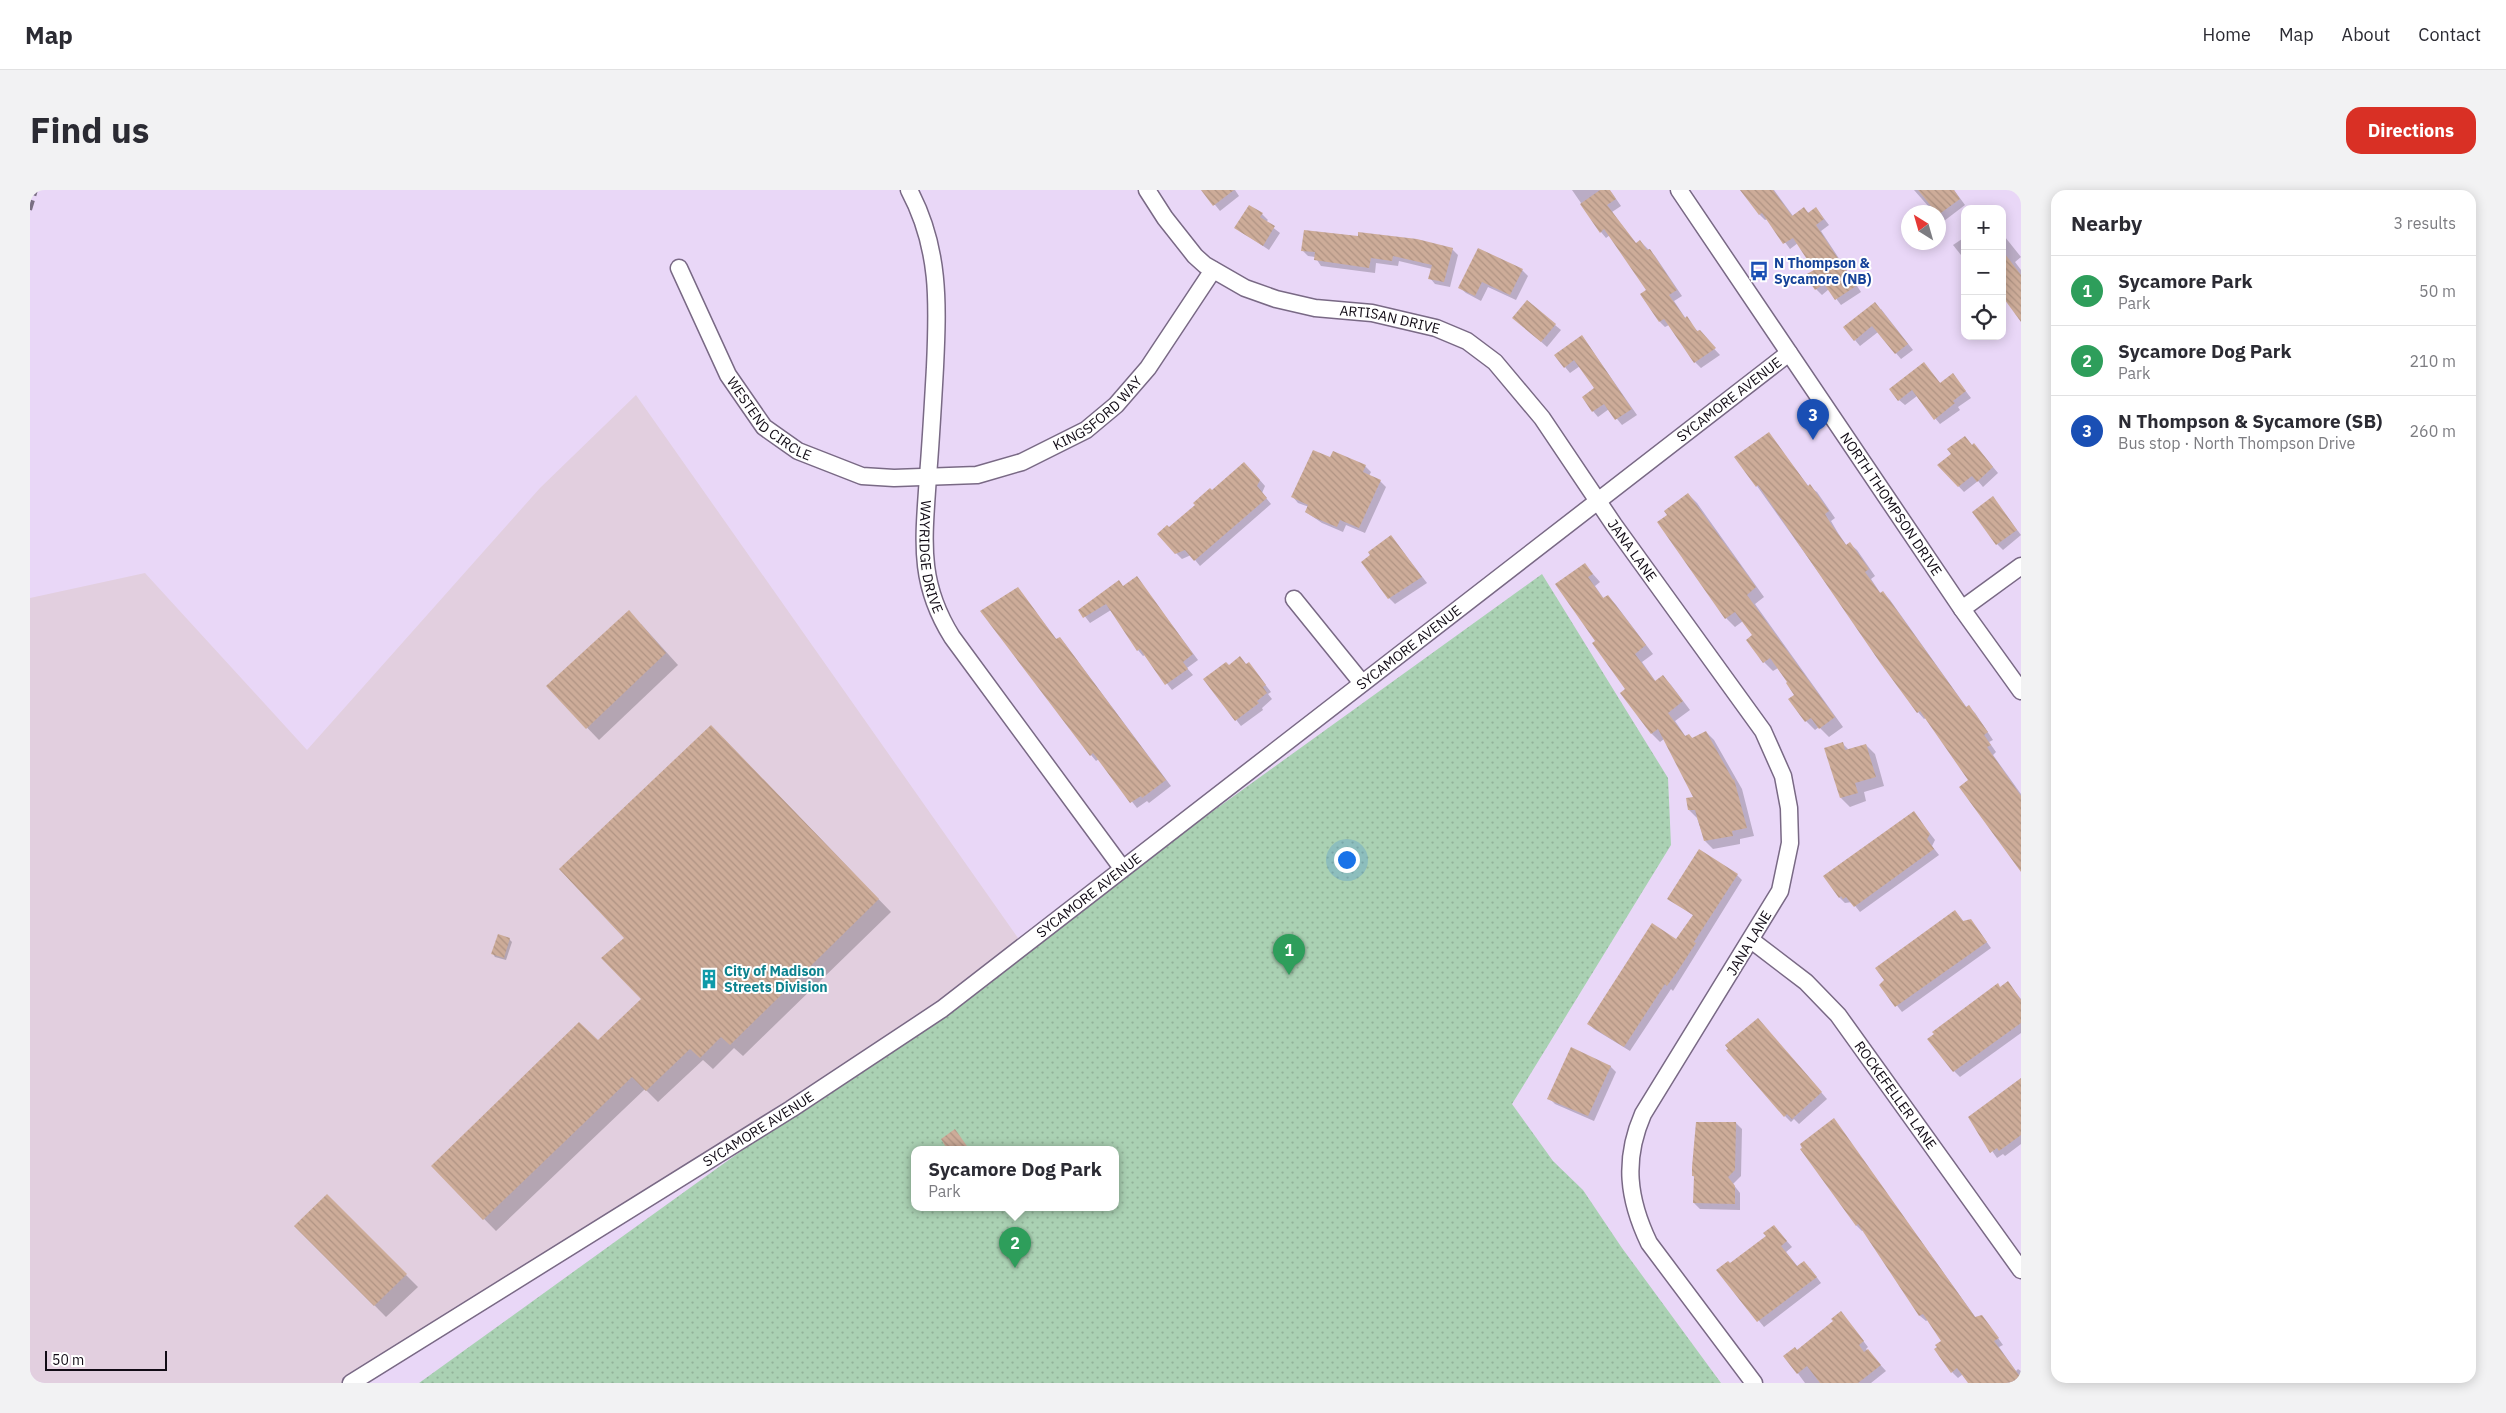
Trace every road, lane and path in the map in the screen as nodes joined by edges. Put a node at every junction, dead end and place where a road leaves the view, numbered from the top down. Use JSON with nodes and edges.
{"nodes":[{"id":1,"x":909,"y":190,"type":"edge"},
{"id":2,"x":1147,"y":190,"type":"edge"},
{"id":3,"x":1679,"y":190,"type":"edge"},
{"id":4,"x":679,"y":268,"type":"dead end"},
{"id":5,"x":1213,"y":270,"type":"junction"},
{"id":6,"x":1789,"y":352,"type":"junction"},
{"id":7,"x":928,"y":478,"type":"junction"},
{"id":8,"x":1597,"y":501,"type":"junction"},
{"id":9,"x":2021,"y":566,"type":"edge"},
{"id":10,"x":1294,"y":599,"type":"dead end"},
{"id":11,"x":1962,"y":609,"type":"junction"},
{"id":12,"x":1362,"y":683,"type":"junction"},
{"id":13,"x":2021,"y":691,"type":"edge"},
{"id":14,"x":1122,"y":868,"type":"junction"},
{"id":15,"x":1750,"y":940,"type":"junction"},
{"id":16,"x":2021,"y":1270,"type":"edge"},
{"id":17,"x":351,"y":1383,"type":"edge"},
{"id":18,"x":1754,"y":1383,"type":"edge"}],
"edges":[{"from":1,"to":7,"type":"street","name":"WAYRIDGE DRIVE"},
{"from":2,"to":5,"type":"street","name":"ARTISAN DRIVE"},
{"from":3,"to":6,"type":"street","name":"NORTH THOMPSON DRIVE"},
{"from":4,"to":7,"type":"street","name":"WESTEND CIRCLE"},
{"from":5,"to":7,"type":"street","name":"KINGSFORD WAY"},
{"from":5,"to":8,"type":"street","name":"ARTISAN DRIVE"},
{"from":6,"to":8,"type":"street","name":"SYCAMORE AVENUE"},
{"from":6,"to":11,"type":"street","name":"NORTH THOMPSON DRIVE"},
{"from":7,"to":14,"type":"street","name":"WAYRIDGE DRIVE"},
{"from":8,"to":12,"type":"street","name":"SYCAMORE AVENUE"},
{"from":8,"to":15,"type":"street","name":"JANA LANE"},
{"from":9,"to":11,"type":"street"},
{"from":10,"to":12,"type":"street"},
{"from":11,"to":13,"type":"street","name":"NORTH THOMPSON DRIVE"},
{"from":12,"to":14,"type":"street","name":"SYCAMORE AVENUE"},
{"from":14,"to":17,"type":"street","name":"SYCAMORE AVENUE"},
{"from":15,"to":16,"type":"street","name":"ROCKEFELLER LANE"},
{"from":15,"to":18,"type":"street","name":"JANA LANE"}]}
